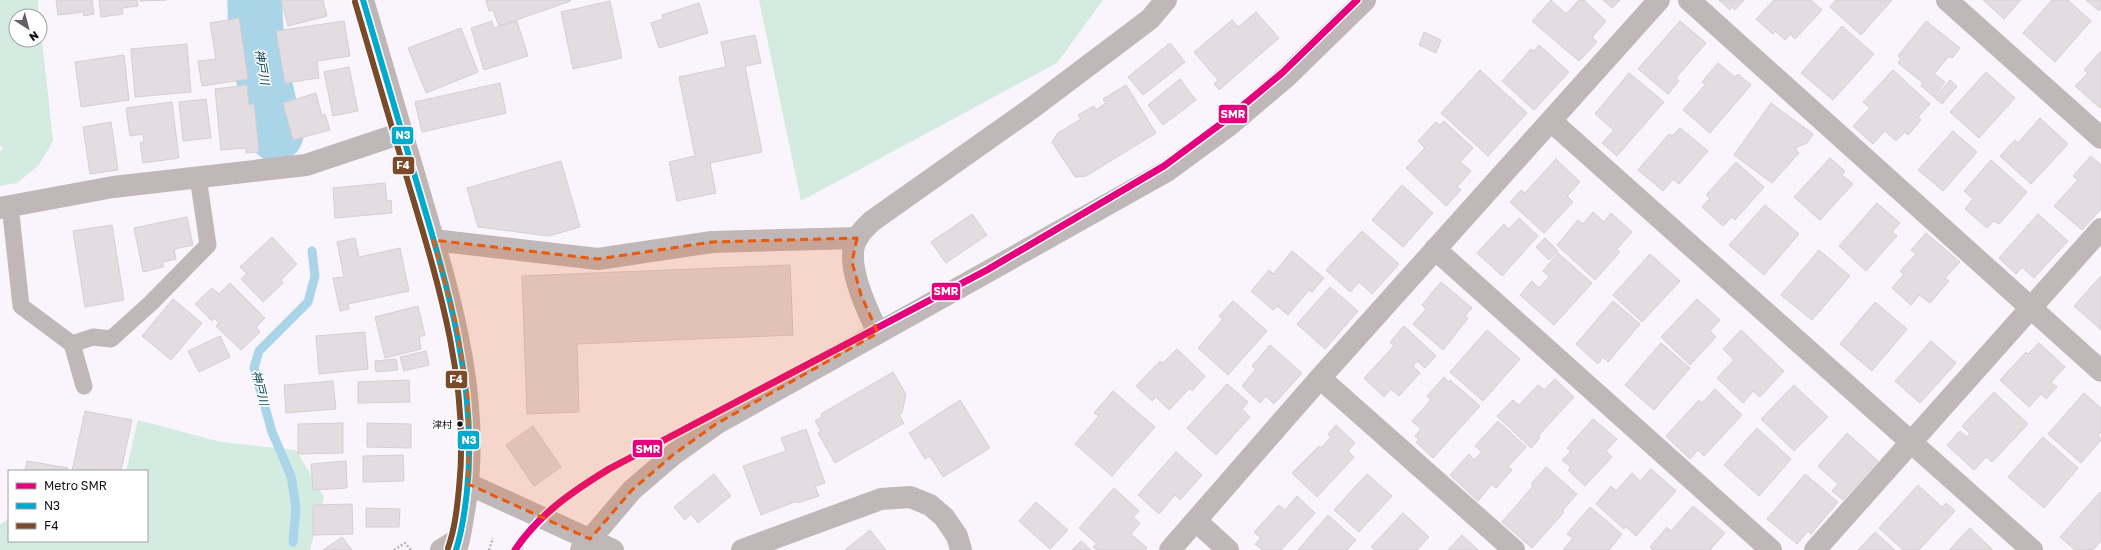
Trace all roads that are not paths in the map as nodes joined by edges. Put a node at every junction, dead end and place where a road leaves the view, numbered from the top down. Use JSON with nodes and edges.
{"nodes":[{"id":1,"x":363,"y":0,"type":"edge"},
{"id":2,"x":1166,"y":0,"type":"edge"},
{"id":3,"x":1364,"y":0,"type":"edge"},
{"id":4,"x":1659,"y":0,"type":"edge"},
{"id":5,"x":1689,"y":0,"type":"edge"},
{"id":6,"x":1947,"y":0,"type":"edge"},
{"id":7,"x":1551,"y":121,"type":"junction"},
{"id":8,"x":402,"y":132,"type":"junction"},
{"id":9,"x":2101,"y":138,"type":"edge"},
{"id":10,"x":198,"y":177,"type":"junction"},
{"id":11,"x":5,"y":207,"type":"edge"},
{"id":12,"x":2101,"y":229,"type":"edge"},
{"id":13,"x":856,"y":238,"type":"junction"},
{"id":14,"x":433,"y":240,"type":"junction"},
{"id":15,"x":1435,"y":249,"type":"junction"},
{"id":16,"x":2031,"y":308,"type":"junction"},
{"id":17,"x":878,"y":333,"type":"junction"},
{"id":18,"x":72,"y":344,"type":"junction"},
{"id":19,"x":2101,"y":371,"type":"edge"},
{"id":20,"x":1320,"y":378,"type":"junction"},
{"id":21,"x":84,"y":386,"type":"dead end"},
{"id":22,"x":1911,"y":442,"type":"junction"},
{"id":23,"x":468,"y":484,"type":"junction"},
{"id":24,"x":1196,"y":521,"type":"junction"},
{"id":25,"x":585,"y":544,"type":"edge"},
{"id":26,"x":458,"y":545,"type":"edge"},
{"id":27,"x":440,"y":550,"type":"edge"},
{"id":28,"x":613,"y":550,"type":"edge"},
{"id":29,"x":742,"y":550,"type":"edge"},
{"id":30,"x":961,"y":550,"type":"edge"},
{"id":31,"x":1170,"y":550,"type":"edge"},
{"id":32,"x":1228,"y":550,"type":"edge"},
{"id":33,"x":1514,"y":550,"type":"edge"},
{"id":34,"x":1771,"y":550,"type":"edge"},
{"id":35,"x":1815,"y":550,"type":"edge"},
{"id":36,"x":2032,"y":550,"type":"edge"}],
"edges":[{"from":1,"to":8,"type":"main road"},
{"from":2,"to":13,"type":"street"},
{"from":3,"to":17,"type":"street"},
{"from":4,"to":7,"type":"street"},
{"from":5,"to":16,"type":"street"},
{"from":6,"to":9,"type":"street"},
{"from":7,"to":15,"type":"street"},
{"from":7,"to":22,"type":"street"},
{"from":8,"to":10,"type":"street"},
{"from":8,"to":14,"type":"main road"},
{"from":10,"to":11,"type":"street"},
{"from":10,"to":18,"type":"lane"},
{"from":11,"to":18,"type":"lane"},
{"from":12,"to":16,"type":"street"},
{"from":13,"to":14,"type":"street"},
{"from":13,"to":17,"type":"street"},
{"from":14,"to":23,"type":"main road"},
{"from":15,"to":20,"type":"street"},
{"from":15,"to":34,"type":"street"},
{"from":16,"to":19,"type":"street"},
{"from":16,"to":22,"type":"street"},
{"from":17,"to":25,"type":"street"},
{"from":18,"to":21,"type":"lane"},
{"from":20,"to":24,"type":"street"},
{"from":20,"to":33,"type":"street"},
{"from":22,"to":35,"type":"street"},
{"from":22,"to":36,"type":"street"},
{"from":23,"to":25,"type":"street"},
{"from":23,"to":26,"type":"main road"},
{"from":24,"to":31,"type":"street"},
{"from":24,"to":32,"type":"street"},
{"from":25,"to":28,"type":"street"},
{"from":26,"to":27,"type":"street"},
{"from":29,"to":30,"type":"street"}]}
